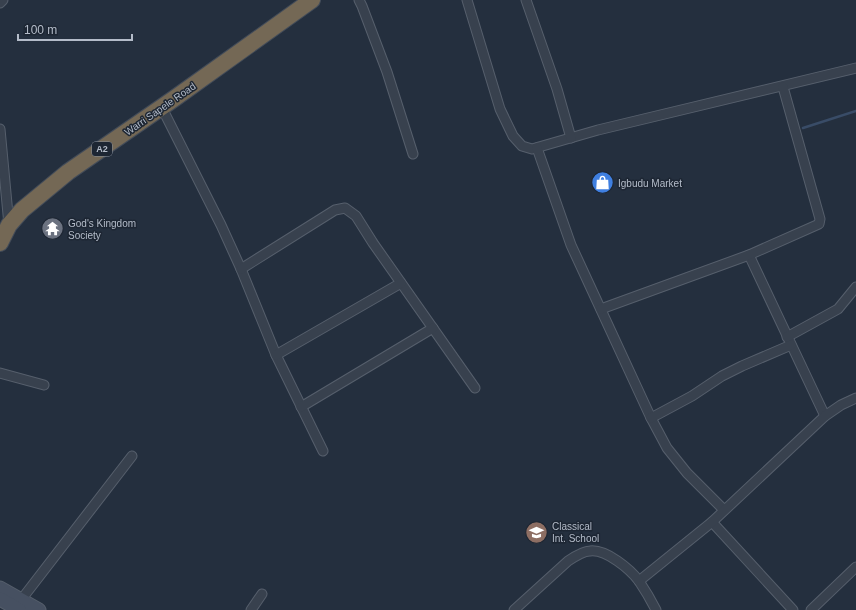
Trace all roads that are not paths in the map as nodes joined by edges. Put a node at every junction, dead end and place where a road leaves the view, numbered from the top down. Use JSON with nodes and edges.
{"nodes":[{"id":1,"x":3,"y":0,"type":"edge"},
{"id":2,"x":312,"y":0,"type":"edge"},
{"id":3,"x":358,"y":0,"type":"edge"},
{"id":4,"x":467,"y":0,"type":"edge"},
{"id":5,"x":526,"y":0,"type":"edge"},
{"id":6,"x":0,"y":3,"type":"edge"},
{"id":7,"x":856,"y":68,"type":"edge"},
{"id":8,"x":783,"y":86,"type":"junction"},
{"id":9,"x":162,"y":108,"type":"junction"},
{"id":10,"x":0,"y":129,"type":"edge"},
{"id":11,"x":571,"y":138,"type":"junction"},
{"id":12,"x":537,"y":148,"type":"junction"},
{"id":13,"x":413,"y":154,"type":"dead end"},
{"id":14,"x":9,"y":225,"type":"junction"},
{"id":15,"x":0,"y":243,"type":"edge"},
{"id":16,"x":748,"y":255,"type":"junction"},
{"id":17,"x":241,"y":269,"type":"junction"},
{"id":18,"x":401,"y":283,"type":"junction"},
{"id":19,"x":856,"y":287,"type":"edge"},
{"id":20,"x":601,"y":308,"type":"junction"},
{"id":21,"x":433,"y":328,"type":"junction"},
{"id":22,"x":789,"y":341,"type":"junction"},
{"id":23,"x":276,"y":355,"type":"junction"},
{"id":24,"x":0,"y":373,"type":"edge"},
{"id":25,"x":44,"y":385,"type":"dead end"},
{"id":26,"x":475,"y":388,"type":"dead end"},
{"id":27,"x":856,"y":398,"type":"edge"},
{"id":28,"x":301,"y":406,"type":"junction"},
{"id":29,"x":825,"y":416,"type":"junction"},
{"id":30,"x":651,"y":418,"type":"junction"},
{"id":31,"x":323,"y":451,"type":"dead end"},
{"id":32,"x":132,"y":456,"type":"dead end"},
{"id":33,"x":724,"y":510,"type":"junction"},
{"id":34,"x":712,"y":522,"type":"junction"},
{"id":35,"x":856,"y":567,"type":"edge"},
{"id":36,"x":639,"y":581,"type":"junction"},
{"id":37,"x":0,"y":588,"type":"edge"},
{"id":38,"x":262,"y":594,"type":"dead end"},
{"id":39,"x":0,"y":599,"type":"edge"},
{"id":40,"x":20,"y":605,"type":"edge"},
{"id":41,"x":39,"y":610,"type":"edge"},
{"id":42,"x":251,"y":610,"type":"edge"},
{"id":43,"x":514,"y":610,"type":"edge"},
{"id":44,"x":656,"y":610,"type":"edge"},
{"id":45,"x":793,"y":610,"type":"edge"},
{"id":46,"x":811,"y":610,"type":"edge"}],
"edges":[{"from":1,"to":6,"type":"street"},
{"from":2,"to":9,"type":"highway","name":"Warri Sapele Road","number":"A2"},
{"from":3,"to":13,"type":"street"},
{"from":4,"to":12,"type":"street"},
{"from":5,"to":11,"type":"street"},
{"from":7,"to":8,"type":"street"},
{"from":8,"to":11,"type":"street"},
{"from":8,"to":16,"type":"street"},
{"from":9,"to":14,"type":"highway","name":"Warri Sapele Road","number":"A2"},
{"from":9,"to":17,"type":"street"},
{"from":10,"to":14,"type":"street"},
{"from":11,"to":12,"type":"street"},
{"from":12,"to":20,"type":"street"},
{"from":14,"to":15,"type":"highway","name":"Warri Sapele Road","number":"A2"},
{"from":16,"to":20,"type":"street"},
{"from":16,"to":22,"type":"street"},
{"from":17,"to":18,"type":"street"},
{"from":17,"to":23,"type":"street"},
{"from":18,"to":21,"type":"street"},
{"from":18,"to":23,"type":"street"},
{"from":19,"to":22,"type":"street"},
{"from":20,"to":30,"type":"street"},
{"from":21,"to":26,"type":"street"},
{"from":21,"to":28,"type":"street"},
{"from":22,"to":29,"type":"street"},
{"from":22,"to":30,"type":"street"},
{"from":23,"to":28,"type":"street"},
{"from":24,"to":25,"type":"street"},
{"from":27,"to":29,"type":"street"},
{"from":28,"to":31,"type":"street"},
{"from":29,"to":33,"type":"street"},
{"from":30,"to":33,"type":"street"},
{"from":32,"to":40,"type":"street"},
{"from":33,"to":34,"type":"street"},
{"from":34,"to":36,"type":"street"},
{"from":34,"to":45,"type":"street"},
{"from":35,"to":46,"type":"street"},
{"from":36,"to":43,"type":"street"},
{"from":36,"to":44,"type":"street"},
{"from":37,"to":40,"type":"main road"},
{"from":38,"to":42,"type":"street"},
{"from":39,"to":40,"type":"main road"},
{"from":40,"to":41,"type":"main road"}]}
